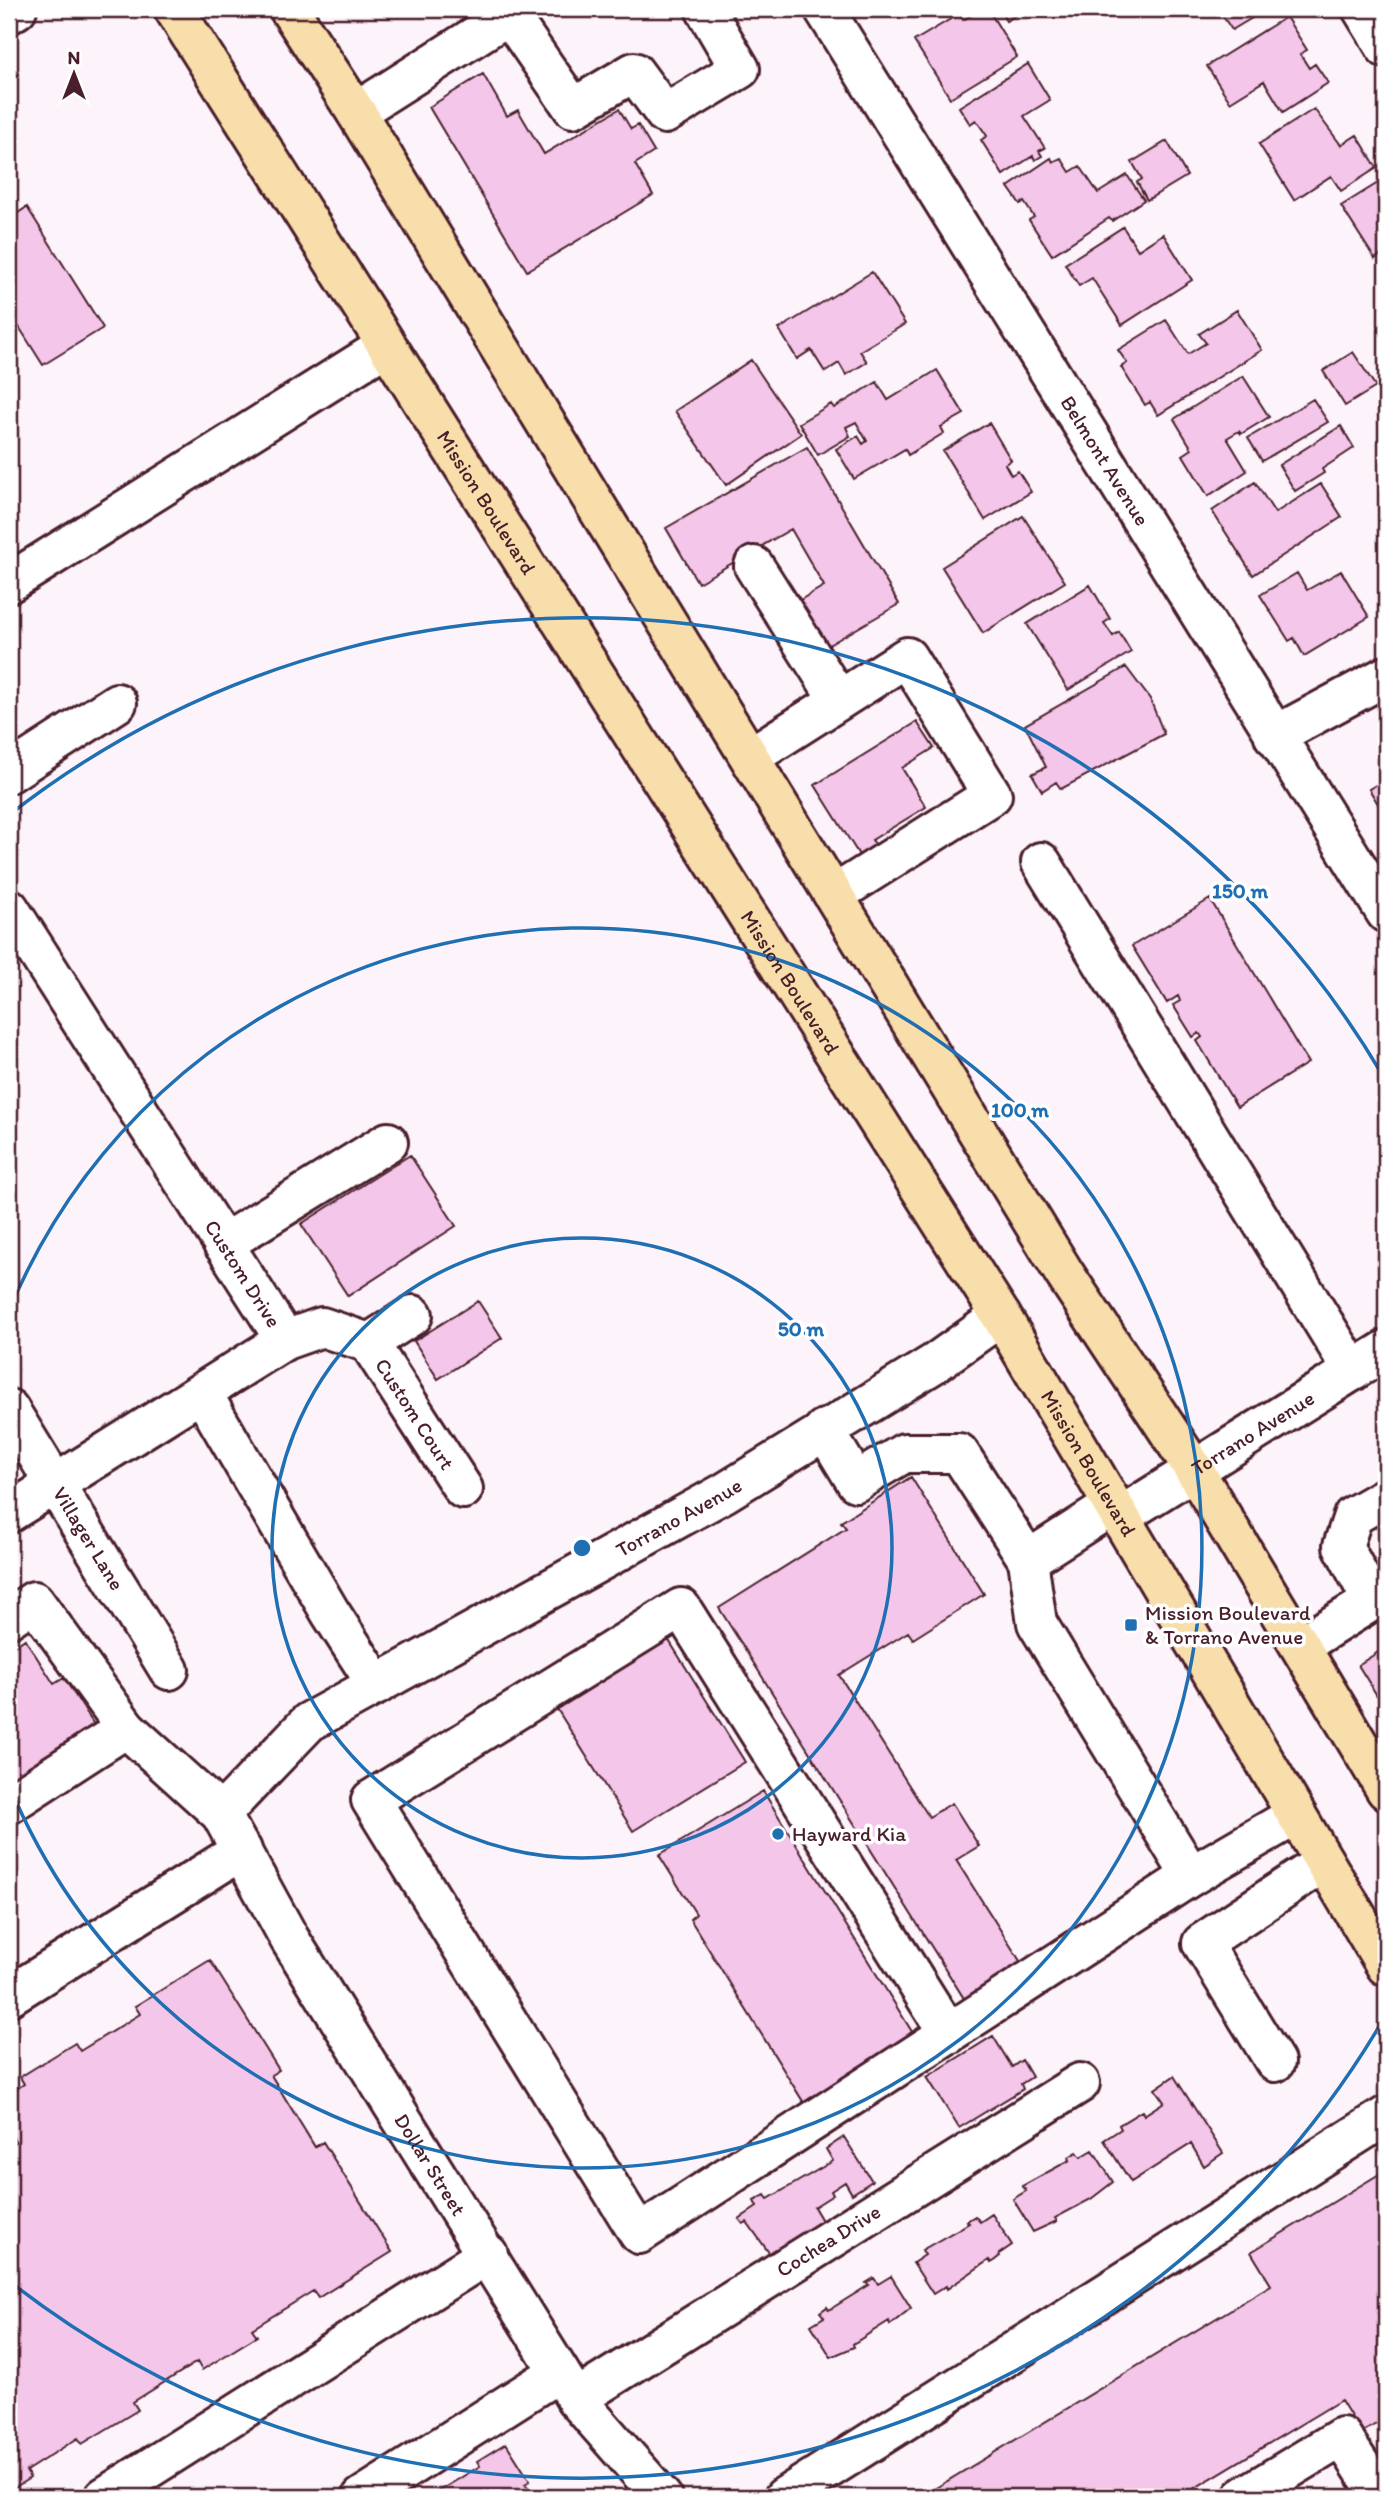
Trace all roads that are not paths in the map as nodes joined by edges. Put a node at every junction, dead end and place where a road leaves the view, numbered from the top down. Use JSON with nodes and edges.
{"nodes":[{"id":1,"x":17,"y":9,"type":"edge"},
{"id":2,"x":174,"y":9,"type":"edge"},
{"id":3,"x":289,"y":9,"type":"edge"},
{"id":4,"x":705,"y":9,"type":"edge"},
{"id":5,"x":824,"y":9,"type":"edge"},
{"id":6,"x":1362,"y":9,"type":"edge"},
{"id":7,"x":513,"y":12,"type":"edge"},
{"id":8,"x":9,"y":14,"type":"edge"},
{"id":9,"x":1386,"y":48,"type":"edge"},
{"id":10,"x":356,"y":111,"type":"junction"},
{"id":11,"x":386,"y":346,"type":"junction"},
{"id":12,"x":754,"y":566,"type":"dead end"},
{"id":13,"x":9,"y":583,"type":"edge"},
{"id":14,"x":1386,"y":676,"type":"edge"},
{"id":15,"x":839,"y":700,"type":"junction"},
{"id":16,"x":117,"y":703,"type":"dead end"},
{"id":17,"x":1275,"y":736,"type":"junction"},
{"id":18,"x":750,"y":757,"type":"junction"},
{"id":19,"x":9,"y":773,"type":"edge"},
{"id":20,"x":1041,"y":862,"type":"dead end"},
{"id":21,"x":834,"y":895,"type":"junction"},
{"id":22,"x":9,"y":908,"type":"edge"},
{"id":23,"x":1386,"y":913,"type":"edge"},
{"id":24,"x":388,"y":1142,"type":"dead end"},
{"id":25,"x":223,"y":1244,"type":"junction"},
{"id":26,"x":413,"y":1315,"type":"dead end"},
{"id":27,"x":1002,"y":1317,"type":"junction"},
{"id":28,"x":285,"y":1340,"type":"junction"},
{"id":29,"x":369,"y":1343,"type":"junction"},
{"id":30,"x":1386,"y":1350,"type":"edge"},
{"id":31,"x":1353,"y":1371,"type":"junction"},
{"id":32,"x":202,"y":1393,"type":"junction"},
{"id":33,"x":9,"y":1409,"type":"edge"},
{"id":34,"x":824,"y":1429,"type":"junction"},
{"id":35,"x":1194,"y":1468,"type":"junction"},
{"id":36,"x":56,"y":1484,"type":"junction"},
{"id":37,"x":463,"y":1489,"type":"dead end"},
{"id":38,"x":1386,"y":1497,"type":"edge"},
{"id":39,"x":1115,"y":1511,"type":"junction"},
{"id":40,"x":9,"y":1513,"type":"edge"},
{"id":41,"x":1028,"y":1560,"type":"junction"},
{"id":42,"x":9,"y":1618,"type":"edge"},
{"id":43,"x":1300,"y":1646,"type":"junction"},
{"id":44,"x":169,"y":1670,"type":"dead end"},
{"id":45,"x":377,"y":1685,"type":"junction"},
{"id":46,"x":126,"y":1728,"type":"junction"},
{"id":47,"x":1386,"y":1790,"type":"edge"},
{"id":48,"x":9,"y":1804,"type":"edge"},
{"id":49,"x":221,"y":1814,"type":"junction"},
{"id":50,"x":1296,"y":1815,"type":"junction"},
{"id":51,"x":242,"y":1850,"type":"junction"},
{"id":52,"x":1324,"y":1862,"type":"junction"},
{"id":53,"x":1191,"y":1876,"type":"junction"},
{"id":54,"x":1386,"y":1966,"type":"edge"},
{"id":55,"x":9,"y":1996,"type":"edge"},
{"id":56,"x":950,"y":2034,"type":"junction"},
{"id":57,"x":1275,"y":2062,"type":"dead end"},
{"id":58,"x":1080,"y":2083,"type":"dead end"},
{"id":59,"x":1386,"y":2116,"type":"edge"},
{"id":60,"x":488,"y":2254,"type":"junction"},
{"id":61,"x":568,"y":2386,"type":"junction"},
{"id":62,"x":792,"y":2495,"type":"edge"},
{"id":63,"x":104,"y":2497,"type":"edge"},
{"id":64,"x":362,"y":2497,"type":"edge"},
{"id":65,"x":662,"y":2497,"type":"edge"},
{"id":66,"x":1243,"y":2497,"type":"edge"},
{"id":67,"x":1381,"y":2497,"type":"edge"}],
"edges":[{"from":1,"to":8,"type":"street"},
{"from":2,"to":11,"type":"main road","name":"Mission Boulevard"},
{"from":3,"to":10,"type":"main road"},
{"from":4,"to":7,"type":"street"},
{"from":5,"to":17,"type":"street","name":"Belmont Avenue"},
{"from":6,"to":9,"type":"street"},
{"from":7,"to":10,"type":"street"},
{"from":10,"to":18,"type":"main road"},
{"from":11,"to":13,"type":"street"},
{"from":11,"to":27,"type":"main road","name":"Mission Boulevard"},
{"from":12,"to":15,"type":"street"},
{"from":14,"to":17,"type":"street"},
{"from":15,"to":18,"type":"street"},
{"from":15,"to":21,"type":"street"},
{"from":16,"to":19,"type":"street"},
{"from":17,"to":23,"type":"street","name":"Belmont Avenue"},
{"from":18,"to":21,"type":"main road"},
{"from":20,"to":31,"type":"street"},
{"from":21,"to":35,"type":"main road"},
{"from":22,"to":25,"type":"street","name":"Custom Drive"},
{"from":24,"to":25,"type":"street"},
{"from":25,"to":28,"type":"street","name":"Custom Drive"},
{"from":26,"to":29,"type":"street"},
{"from":27,"to":34,"type":"street","name":"Torrano Avenue"},
{"from":27,"to":39,"type":"main road","name":"Mission Boulevard"},
{"from":28,"to":29,"type":"street","name":"Custom Court"},
{"from":28,"to":32,"type":"street","name":"Custom Drive"},
{"from":29,"to":37,"type":"street","name":"Custom Court"},
{"from":30,"to":31,"type":"street","name":"Torrano Avenue"},
{"from":31,"to":35,"type":"street","name":"Torrano Avenue"},
{"from":32,"to":36,"type":"street","name":"Custom Drive"},
{"from":32,"to":45,"type":"street"},
{"from":33,"to":36,"type":"street","name":"Villager Lane"},
{"from":34,"to":41,"type":"street"},
{"from":34,"to":45,"type":"street","name":"Torrano Avenue"},
{"from":35,"to":39,"type":"street","name":"Torrano Avenue"},
{"from":35,"to":43,"type":"main road"},
{"from":36,"to":40,"type":"street","name":"Custom Drive"},
{"from":36,"to":44,"type":"street","name":"Villager Lane"},
{"from":38,"to":43,"type":"street"},
{"from":39,"to":41,"type":"street","name":"Torrano Avenue"},
{"from":39,"to":50,"type":"main road","name":"Mission Boulevard"},
{"from":41,"to":53,"type":"street"},
{"from":42,"to":46,"type":"street","name":"Dollar Street"},
{"from":43,"to":47,"type":"main road"},
{"from":45,"to":49,"type":"street","name":"Torrano Avenue"},
{"from":46,"to":48,"type":"street"},
{"from":46,"to":49,"type":"street","name":"Dollar Street"},
{"from":49,"to":51,"type":"street","name":"Dollar Street"},
{"from":50,"to":52,"type":"main road","name":"Mission Boulevard"},
{"from":50,"to":53,"type":"street"},
{"from":51,"to":55,"type":"street"},
{"from":51,"to":60,"type":"street","name":"Dollar Street"},
{"from":52,"to":54,"type":"main road","name":"Mission Boulevard"},
{"from":52,"to":57,"type":"street"},
{"from":53,"to":56,"type":"street"},
{"from":56,"to":56,"type":"street"},
{"from":58,"to":61,"type":"street","name":"Cochea Drive"},
{"from":59,"to":62,"type":"street"},
{"from":60,"to":61,"type":"street","name":"Dollar Street"},
{"from":60,"to":63,"type":"street"},
{"from":61,"to":64,"type":"street","name":"Cochea Drive"},
{"from":61,"to":65,"type":"street","name":"Dollar Street"},
{"from":66,"to":67,"type":"street"}]}
